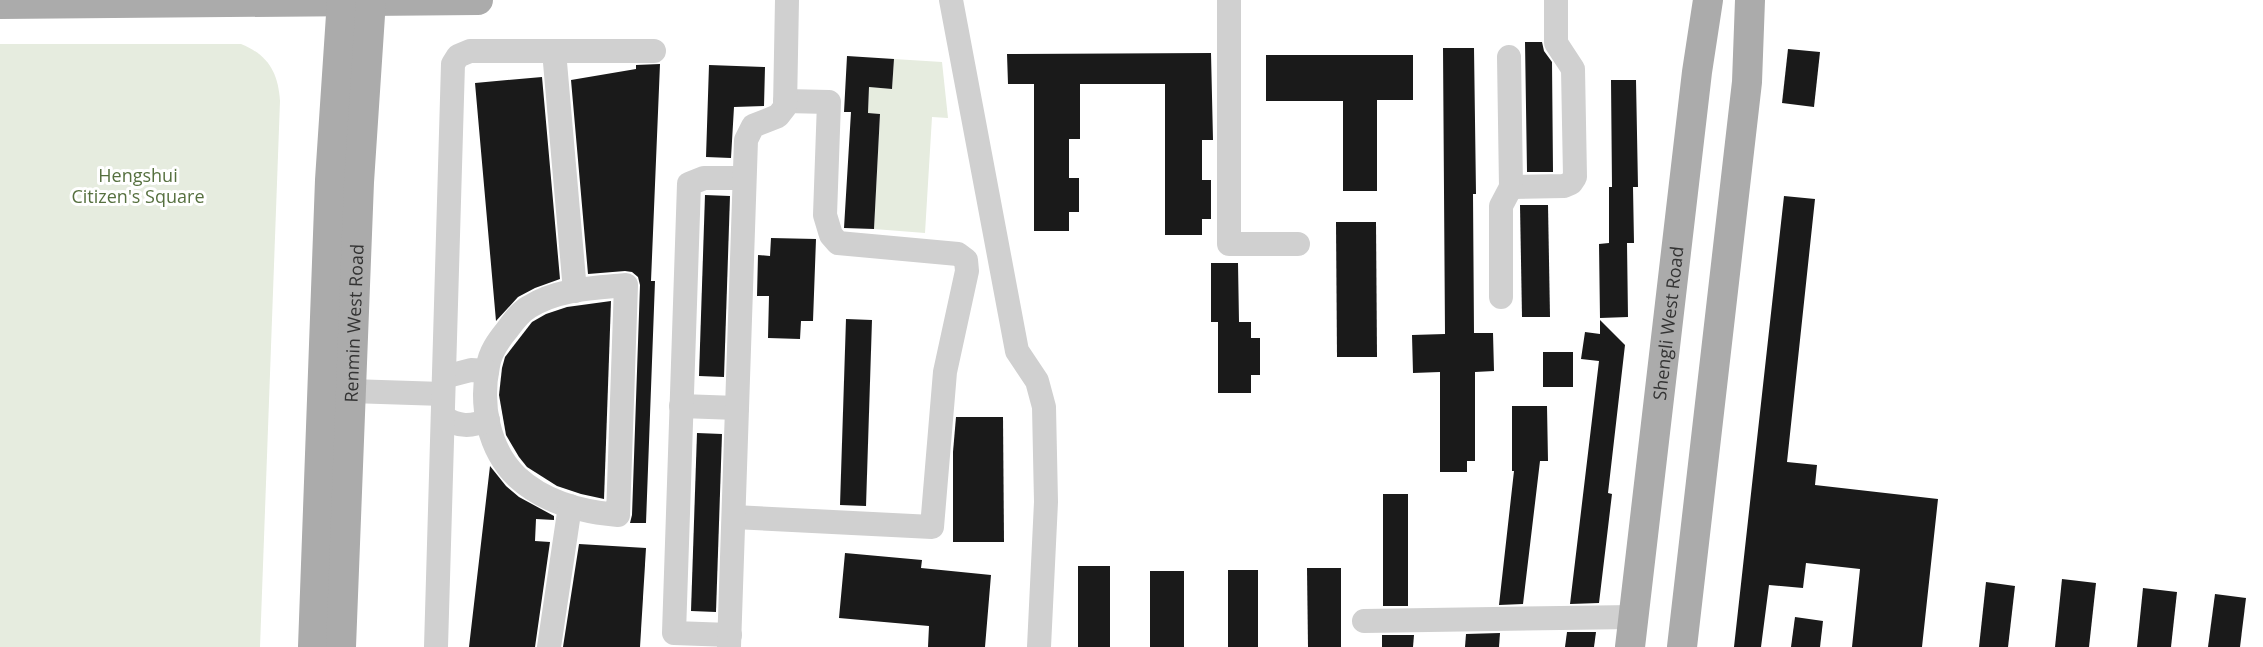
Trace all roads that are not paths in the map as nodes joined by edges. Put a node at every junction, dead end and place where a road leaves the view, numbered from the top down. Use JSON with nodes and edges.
{"nodes":[{"id":1,"x":478,"y":0,"type":"edge"},
{"id":2,"x":788,"y":0,"type":"edge"},
{"id":3,"x":951,"y":0,"type":"edge"},
{"id":4,"x":1228,"y":0,"type":"edge"},
{"id":5,"x":1556,"y":0,"type":"edge"},
{"id":6,"x":1708,"y":0,"type":"edge"},
{"id":7,"x":1750,"y":0,"type":"edge"},
{"id":8,"x":357,"y":1,"type":"edge"},
{"id":9,"x":0,"y":4,"type":"edge"},
{"id":10,"x":554,"y":51,"type":"junction"},
{"id":11,"x":654,"y":51,"type":"dead end"},
{"id":12,"x":1509,"y":57,"type":"dead end"},
{"id":13,"x":785,"y":101,"type":"junction"},
{"id":14,"x":744,"y":178,"type":"junction"},
{"id":15,"x":1511,"y":187,"type":"junction"},
{"id":16,"x":1298,"y":244,"type":"dead end"},
{"id":17,"x":575,"y":291,"type":"junction"},
{"id":18,"x":1501,"y":297,"type":"dead end"},
{"id":19,"x":487,"y":371,"type":"junction"},
{"id":20,"x":350,"y":392,"type":"junction"},
{"id":21,"x":443,"y":396,"type":"junction"},
{"id":22,"x":681,"y":406,"type":"junction"},
{"id":23,"x":737,"y":408,"type":"junction"},
{"id":24,"x":488,"y":420,"type":"junction"},
{"id":25,"x":570,"y":506,"type":"junction"},
{"id":26,"x":734,"y":516,"type":"junction"},
{"id":27,"x":1633,"y":617,"type":"junction"},
{"id":28,"x":1364,"y":621,"type":"dead end"},
{"id":29,"x":730,"y":641,"type":"edge"},
{"id":30,"x":314,"y":647,"type":"edge"},
{"id":31,"x":341,"y":647,"type":"edge"},
{"id":32,"x":436,"y":647,"type":"edge"},
{"id":33,"x":549,"y":647,"type":"edge"},
{"id":34,"x":1039,"y":647,"type":"edge"},
{"id":35,"x":1630,"y":647,"type":"edge"},
{"id":36,"x":1682,"y":647,"type":"edge"}],
"edges":[{"from":1,"to":8,"type":"main road"},
{"from":2,"to":13,"type":"street"},
{"from":3,"to":34,"type":"street"},
{"from":4,"to":16,"type":"street"},
{"from":5,"to":15,"type":"street"},
{"from":6,"to":27,"type":"main road","name":"Shengli West Road"},
{"from":7,"to":36,"type":"main road"},
{"from":8,"to":9,"type":"main road"},
{"from":8,"to":20,"type":"main road","name":"Renmin West Road"},
{"from":8,"to":30,"type":"main road","name":"Renmin West Road"},
{"from":10,"to":11,"type":"street"},
{"from":10,"to":17,"type":"street"},
{"from":10,"to":21,"type":"street"},
{"from":12,"to":15,"type":"street"},
{"from":13,"to":14,"type":"street"},
{"from":13,"to":26,"type":"street"},
{"from":14,"to":22,"type":"street"},
{"from":14,"to":23,"type":"street"},
{"from":15,"to":18,"type":"street"},
{"from":17,"to":19,"type":"street"},
{"from":17,"to":25,"type":"street"},
{"from":19,"to":21,"type":"street"},
{"from":19,"to":24,"type":"street"},
{"from":20,"to":21,"type":"street"},
{"from":20,"to":31,"type":"main road","name":"Renmin West Road"},
{"from":21,"to":24,"type":"street"},
{"from":21,"to":32,"type":"street"},
{"from":22,"to":23,"type":"street"},
{"from":22,"to":29,"type":"street"},
{"from":23,"to":26,"type":"street"},
{"from":24,"to":25,"type":"street"},
{"from":25,"to":33,"type":"street"},
{"from":26,"to":29,"type":"street"},
{"from":27,"to":28,"type":"street"},
{"from":27,"to":35,"type":"main road","name":"Shengli West Road"}]}
